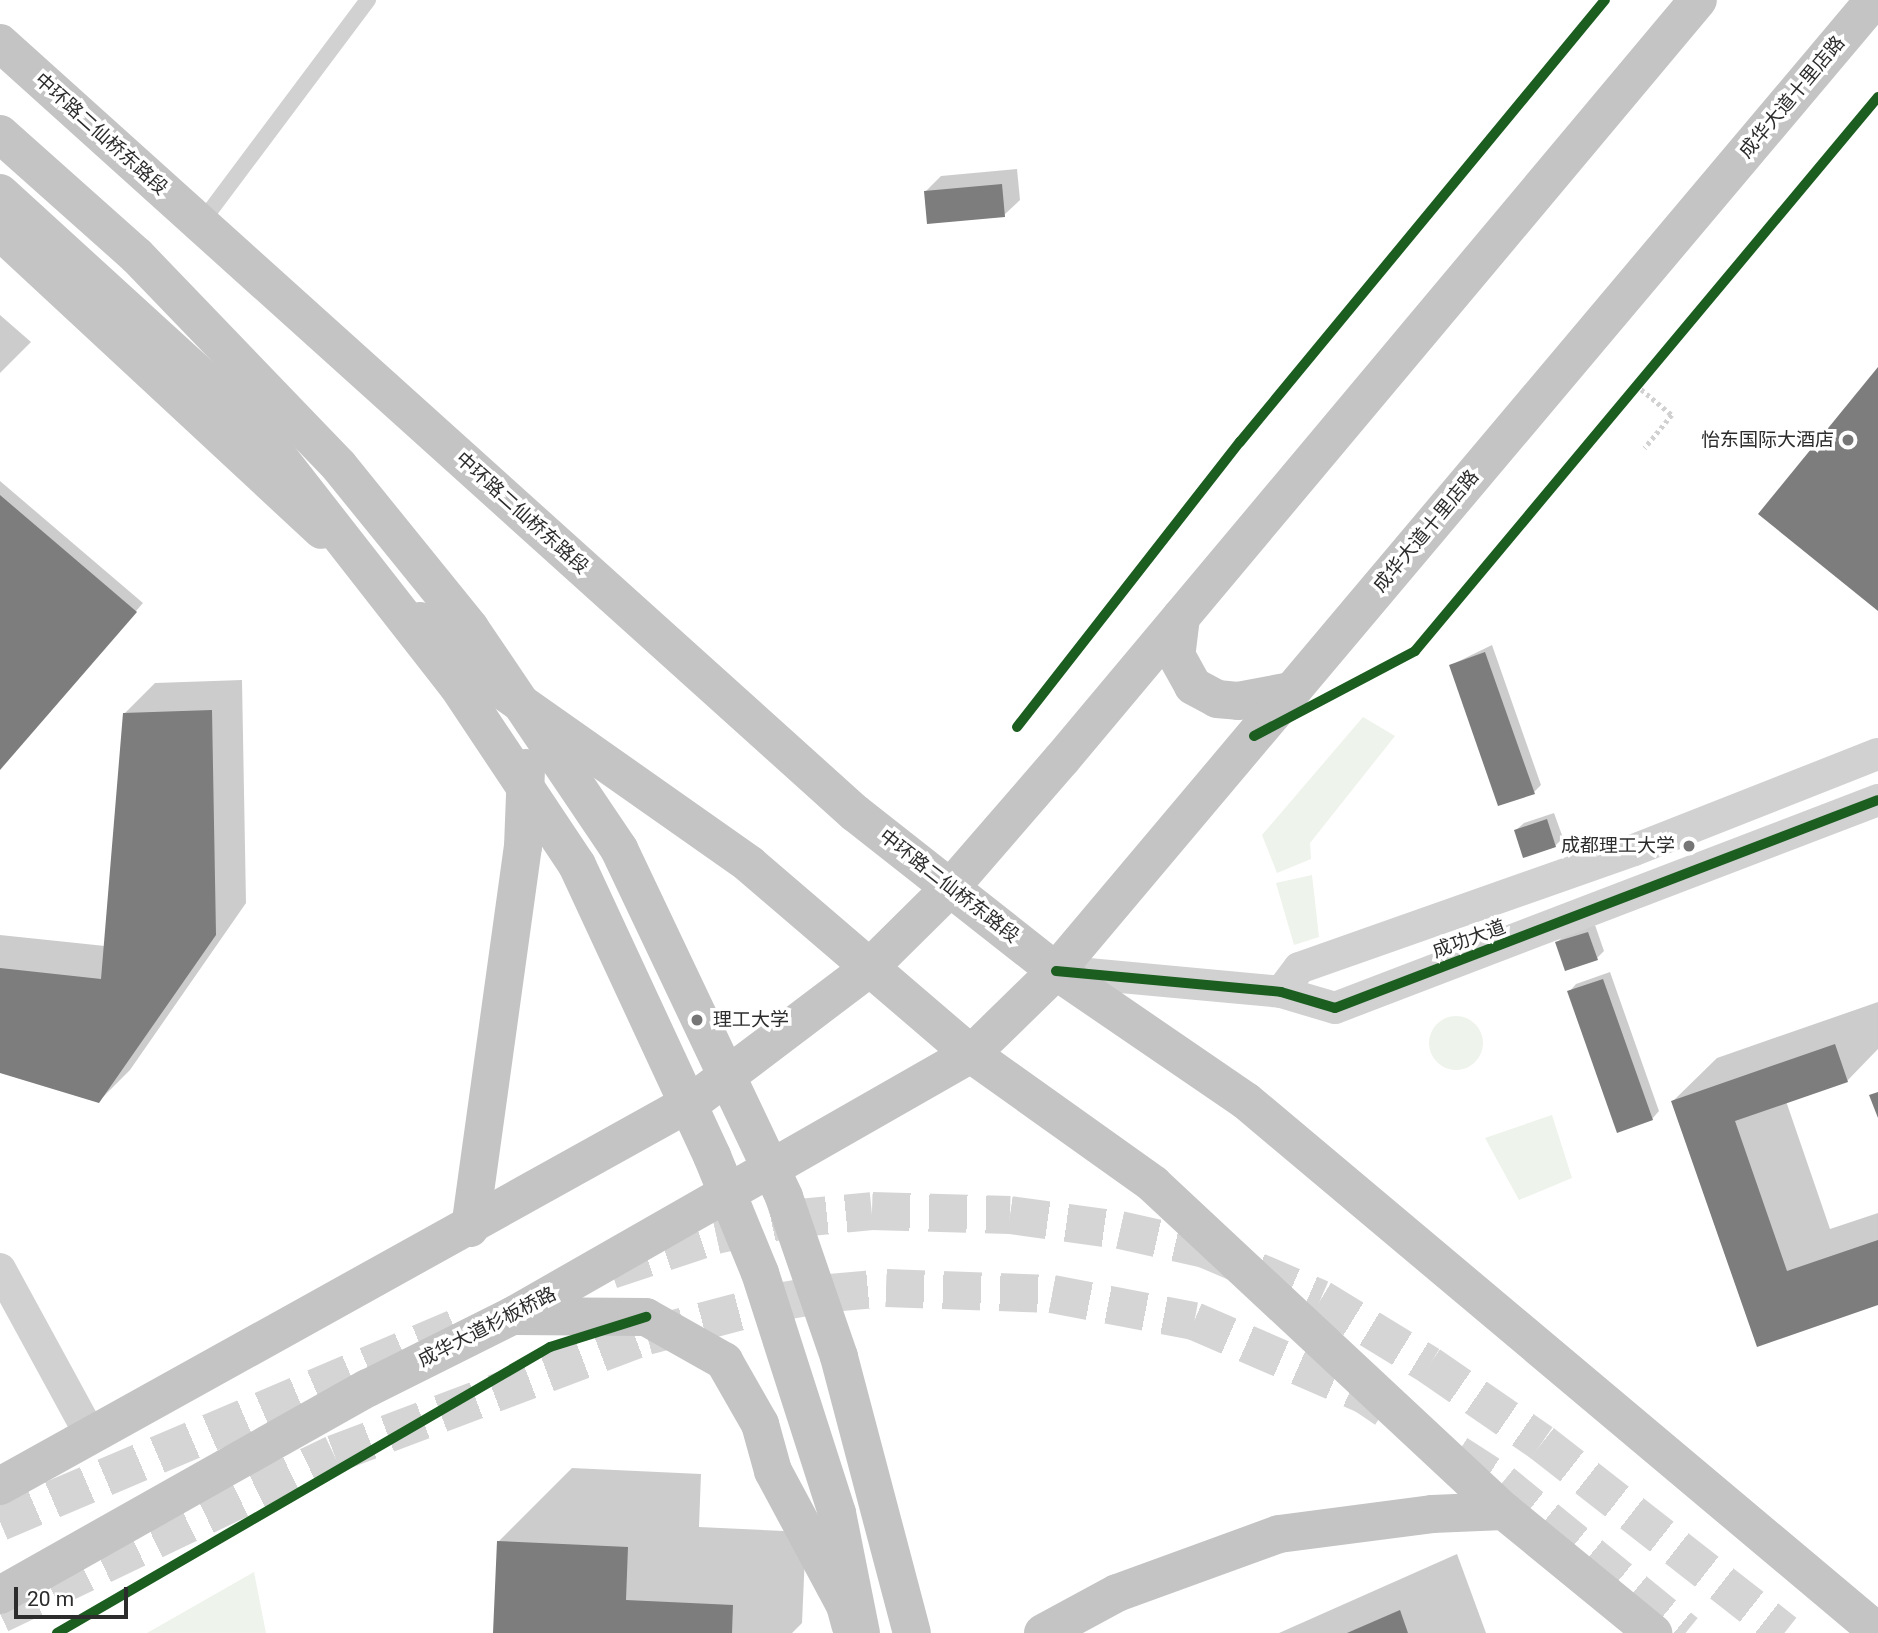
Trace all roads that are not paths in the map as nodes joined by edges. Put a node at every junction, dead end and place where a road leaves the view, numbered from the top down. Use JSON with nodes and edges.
{"nodes":[{"id":1,"x":368,"y":0,"type":"edge"},
{"id":2,"x":1698,"y":0,"type":"edge"},
{"id":3,"x":1874,"y":0,"type":"edge"},
{"id":4,"x":0,"y":43,"type":"edge"},
{"id":5,"x":0,"y":134,"type":"edge"},
{"id":6,"x":0,"y":193,"type":"edge"},
{"id":7,"x":201,"y":223,"type":"junction"},
{"id":8,"x":0,"y":231,"type":"edge"},
{"id":9,"x":1181,"y":617,"type":"junction"},
{"id":10,"x":472,"y":668,"type":"junction"},
{"id":11,"x":1291,"y":691,"type":"junction"},
{"id":12,"x":1878,"y":754,"type":"edge"},
{"id":13,"x":1878,"y":800,"type":"edge"},
{"id":14,"x":951,"y":887,"type":"junction"},
{"id":15,"x":868,"y":969,"type":"junction"},
{"id":16,"x":1056,"y":971,"type":"junction"},
{"id":17,"x":1281,"y":992,"type":"junction"},
{"id":18,"x":971,"y":1055,"type":"junction"},
{"id":19,"x":470,"y":1228,"type":"junction"},
{"id":20,"x":0,"y":1269,"type":"edge"},
{"id":21,"x":512,"y":1316,"type":"junction"},
{"id":22,"x":91,"y":1436,"type":"junction"},
{"id":23,"x":0,"y":1486,"type":"edge"},
{"id":24,"x":1504,"y":1511,"type":"junction"},
{"id":25,"x":0,"y":1595,"type":"edge"},
{"id":26,"x":1878,"y":1632,"type":"edge"},
{"id":27,"x":852,"y":1633,"type":"edge"},
{"id":28,"x":861,"y":1633,"type":"edge"},
{"id":29,"x":912,"y":1633,"type":"edge"},
{"id":30,"x":1043,"y":1633,"type":"edge"},
{"id":31,"x":1653,"y":1633,"type":"edge"}],
"edges":[{"from":1,"to":7,"type":"lane"},
{"from":2,"to":9,"type":"main road"},
{"from":3,"to":11,"type":"main road","name":"成华大道十里店路"},
{"from":4,"to":7,"type":"main road","name":"中环路二仙桥东路段"},
{"from":5,"to":29,"type":"main road","bridge":true},
{"from":6,"to":28,"type":"main road","bridge":true},
{"from":7,"to":14,"type":"main road","name":"中环路二仙桥东路段"},
{"from":8,"to":10,"type":"main road"},
{"from":9,"to":11,"type":"main road"},
{"from":9,"to":14,"type":"main road"},
{"from":10,"to":15,"type":"main road"},
{"from":10,"to":19,"type":"main road"},
{"from":11,"to":16,"type":"main road","name":"成华大道十里店路"},
{"from":12,"to":17,"type":"street","name":"成功大道"},
{"from":13,"to":17,"type":"street","name":"成功大道"},
{"from":14,"to":15,"type":"main road"},
{"from":14,"to":16,"type":"main road","name":"中环路二仙桥东路段"},
{"from":15,"to":18,"type":"main road"},
{"from":15,"to":19,"type":"main road"},
{"from":16,"to":17,"type":"street","name":"成功大道"},
{"from":16,"to":18,"type":"main road","name":"成华大道十里店路"},
{"from":16,"to":26,"type":"main road","name":"中环路二仙桥东路段"},
{"from":18,"to":21,"type":"main road","name":"成华大道杉板桥路"},
{"from":18,"to":24,"type":"main road"},
{"from":19,"to":22,"type":"main road"},
{"from":20,"to":22,"type":"street"},
{"from":21,"to":25,"type":"main road","name":"成华大道杉板桥路"},
{"from":21,"to":27,"type":"main road"},
{"from":22,"to":23,"type":"main road"},
{"from":24,"to":30,"type":"main road"},
{"from":24,"to":31,"type":"main road"}]}
